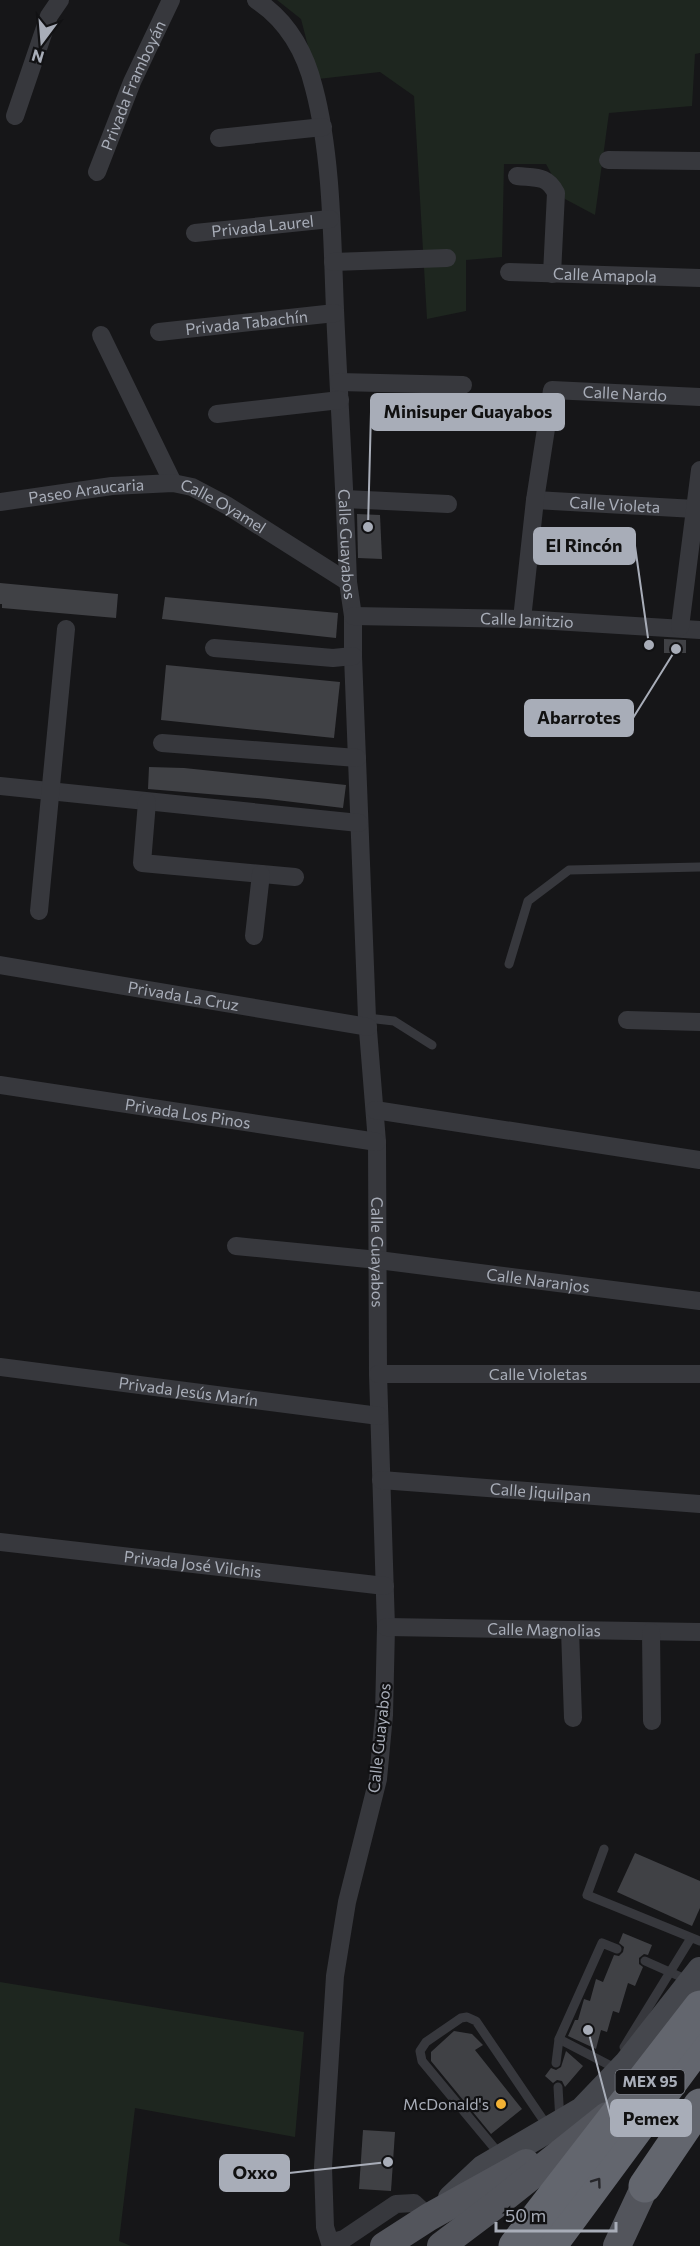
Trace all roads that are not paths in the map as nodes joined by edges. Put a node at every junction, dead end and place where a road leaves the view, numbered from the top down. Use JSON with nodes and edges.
{"nodes":[{"id":1,"x":60,"y":0,"type":"edge"},
{"id":2,"x":171,"y":0,"type":"edge"},
{"id":3,"x":256,"y":0,"type":"edge"},
{"id":4,"x":15,"y":116,"type":"dead end"},
{"id":5,"x":322,"y":127,"type":"junction"},
{"id":6,"x":219,"y":138,"type":"dead end"},
{"id":7,"x":608,"y":160,"type":"dead end"},
{"id":8,"x":700,"y":161,"type":"edge"},
{"id":9,"x":97,"y":172,"type":"dead end"},
{"id":10,"x":517,"y":176,"type":"dead end"},
{"id":11,"x":330,"y":219,"type":"junction"},
{"id":12,"x":195,"y":233,"type":"dead end"},
{"id":13,"x":447,"y":258,"type":"dead end"},
{"id":14,"x":333,"y":262,"type":"junction"},
{"id":15,"x":509,"y":272,"type":"dead end"},
{"id":16,"x":552,"y":274,"type":"junction"},
{"id":17,"x":700,"y":278,"type":"edge"},
{"id":18,"x":335,"y":313,"type":"junction"},
{"id":19,"x":159,"y":332,"type":"dead end"},
{"id":20,"x":101,"y":335,"type":"dead end"},
{"id":21,"x":463,"y":385,"type":"dead end"},
{"id":22,"x":340,"y":391,"type":"junction"},
{"id":23,"x":700,"y":397,"type":"edge"},
{"id":24,"x":218,"y":414,"type":"dead end"},
{"id":25,"x":700,"y":470,"type":"edge"},
{"id":26,"x":173,"y":483,"type":"junction"},
{"id":27,"x":345,"y":499,"type":"junction"},
{"id":28,"x":535,"y":500,"type":"junction"},
{"id":29,"x":0,"y":502,"type":"edge"},
{"id":30,"x":448,"y":504,"type":"dead end"},
{"id":31,"x":695,"y":509,"type":"junction"},
{"id":32,"x":348,"y":582,"type":"junction"},
{"id":33,"x":353,"y":616,"type":"junction"},
{"id":34,"x":522,"y":619,"type":"junction"},
{"id":35,"x":680,"y":627,"type":"junction"},
{"id":36,"x":66,"y":629,"type":"dead end"},
{"id":37,"x":700,"y":630,"type":"edge"},
{"id":38,"x":214,"y":648,"type":"dead end"},
{"id":39,"x":353,"y":656,"type":"junction"},
{"id":40,"x":162,"y":743,"type":"dead end"},
{"id":41,"x":357,"y":758,"type":"junction"},
{"id":42,"x":0,"y":786,"type":"edge"},
{"id":43,"x":51,"y":791,"type":"junction"},
{"id":44,"x":147,"y":802,"type":"junction"},
{"id":45,"x":359,"y":823,"type":"junction"},
{"id":46,"x":700,"y":867,"type":"edge"},
{"id":47,"x":261,"y":874,"type":"junction"},
{"id":48,"x":295,"y":877,"type":"dead end"},
{"id":49,"x":39,"y":911,"type":"dead end"},
{"id":50,"x":254,"y":936,"type":"dead end"},
{"id":51,"x":509,"y":964,"type":"dead end"},
{"id":52,"x":0,"y":965,"type":"edge"},
{"id":53,"x":627,"y":1020,"type":"dead end"},
{"id":54,"x":368,"y":1022,"type":"junction"},
{"id":55,"x":700,"y":1022,"type":"edge"},
{"id":56,"x":432,"y":1045,"type":"dead end"},
{"id":57,"x":0,"y":1085,"type":"edge"},
{"id":58,"x":375,"y":1110,"type":"junction"},
{"id":59,"x":377,"y":1142,"type":"junction"},
{"id":60,"x":700,"y":1160,"type":"edge"},
{"id":61,"x":236,"y":1246,"type":"dead end"},
{"id":62,"x":378,"y":1260,"type":"junction"},
{"id":63,"x":700,"y":1301,"type":"edge"},
{"id":64,"x":0,"y":1367,"type":"edge"},
{"id":65,"x":378,"y":1374,"type":"junction"},
{"id":66,"x":700,"y":1374,"type":"edge"},
{"id":67,"x":379,"y":1416,"type":"junction"},
{"id":68,"x":381,"y":1480,"type":"junction"},
{"id":69,"x":700,"y":1504,"type":"edge"},
{"id":70,"x":0,"y":1542,"type":"edge"},
{"id":71,"x":385,"y":1586,"type":"junction"},
{"id":72,"x":386,"y":1627,"type":"junction"},
{"id":73,"x":570,"y":1630,"type":"junction"},
{"id":74,"x":651,"y":1632,"type":"junction"},
{"id":75,"x":700,"y":1632,"type":"edge"},
{"id":76,"x":573,"y":1718,"type":"dead end"},
{"id":77,"x":652,"y":1721,"type":"dead end"},
{"id":78,"x":604,"y":1849,"type":"dead end"},
{"id":79,"x":696,"y":1939,"type":"edge"},
{"id":80,"x":616,"y":1949,"type":"dead end"},
{"id":81,"x":645,"y":1961,"type":"dead end"},
{"id":82,"x":692,"y":1983,"type":"edge"},
{"id":83,"x":700,"y":2031,"type":"edge"},
{"id":84,"x":559,"y":2040,"type":"junction"},
{"id":85,"x":700,"y":2043,"type":"edge"},
{"id":86,"x":629,"y":2050,"type":"junction"},
{"id":87,"x":556,"y":2063,"type":"dead end"},
{"id":88,"x":611,"y":2066,"type":"junction"},
{"id":89,"x":665,"y":2069,"type":"junction"},
{"id":90,"x":558,"y":2087,"type":"dead end"},
{"id":91,"x":700,"y":2105,"type":"edge"},
{"id":92,"x":700,"y":2117,"type":"edge"},
{"id":93,"x":567,"y":2126,"type":"junction"},
{"id":94,"x":507,"y":2164,"type":"junction"},
{"id":95,"x":645,"y":2186,"type":"junction"},
{"id":96,"x":429,"y":2217,"type":"junction"},
{"id":97,"x":447,"y":2243,"type":"edge"},
{"id":98,"x":384,"y":2246,"type":"edge"},
{"id":99,"x":515,"y":2246,"type":"edge"},
{"id":100,"x":550,"y":2246,"type":"edge"},
{"id":101,"x":601,"y":2246,"type":"edge"},
{"id":102,"x":617,"y":2246,"type":"edge"}],
"edges":[{"from":1,"to":4,"type":"street"},
{"from":2,"to":9,"type":"street","name":"Privada Framboyán"},
{"from":3,"to":5,"type":"street","name":"Calle Guayabos"},
{"from":5,"to":6,"type":"street"},
{"from":5,"to":11,"type":"street","name":"Calle Guayabos"},
{"from":7,"to":8,"type":"street"},
{"from":10,"to":16,"type":"street"},
{"from":11,"to":12,"type":"street","name":"Privada Laurel"},
{"from":11,"to":14,"type":"street","name":"Calle Guayabos"},
{"from":13,"to":14,"type":"street"},
{"from":14,"to":18,"type":"street","name":"Calle Guayabos"},
{"from":15,"to":16,"type":"street","name":"Calle Amapola"},
{"from":16,"to":17,"type":"street","name":"Calle Amapola"},
{"from":18,"to":19,"type":"street","name":"Privada Tabachín"},
{"from":18,"to":22,"type":"street","name":"Calle Guayabos"},
{"from":20,"to":26,"type":"street","name":"Calle Oyamel"},
{"from":21,"to":22,"type":"street"},
{"from":22,"to":24,"type":"street"},
{"from":22,"to":27,"type":"street","name":"Calle Guayabos"},
{"from":23,"to":28,"type":"street","name":"Calle Nardo"},
{"from":25,"to":31,"type":"street"},
{"from":26,"to":29,"type":"street","name":"Paseo Araucaria"},
{"from":26,"to":32,"type":"street","name":"Calle Oyamel"},
{"from":27,"to":30,"type":"street"},
{"from":27,"to":32,"type":"street","name":"Calle Guayabos"},
{"from":28,"to":31,"type":"street","name":"Calle Violeta"},
{"from":28,"to":34,"type":"street"},
{"from":31,"to":35,"type":"street"},
{"from":32,"to":33,"type":"street","name":"Calle Guayabos"},
{"from":33,"to":34,"type":"street","name":"Calle Janitzio"},
{"from":33,"to":39,"type":"street","name":"Calle Guayabos"},
{"from":34,"to":35,"type":"street","name":"Calle Janitzio"},
{"from":35,"to":37,"type":"street","name":"Calle Janitzio"},
{"from":36,"to":43,"type":"street"},
{"from":38,"to":39,"type":"street"},
{"from":39,"to":41,"type":"street","name":"Calle Guayabos"},
{"from":40,"to":41,"type":"street"},
{"from":41,"to":45,"type":"street","name":"Calle Guayabos"},
{"from":42,"to":43,"type":"street"},
{"from":43,"to":44,"type":"street"},
{"from":43,"to":49,"type":"street"},
{"from":44,"to":45,"type":"street"},
{"from":44,"to":47,"type":"street"},
{"from":45,"to":54,"type":"street","name":"Calle Guayabos"},
{"from":46,"to":51,"type":"lane"},
{"from":47,"to":48,"type":"street"},
{"from":47,"to":50,"type":"street"},
{"from":52,"to":54,"type":"street","name":"Privada La Cruz"},
{"from":53,"to":55,"type":"street"},
{"from":54,"to":56,"type":"lane"},
{"from":54,"to":58,"type":"street","name":"Calle Guayabos"},
{"from":57,"to":59,"type":"street","name":"Privada Los Pinos"},
{"from":58,"to":59,"type":"street","name":"Calle Guayabos"},
{"from":58,"to":60,"type":"street"},
{"from":59,"to":62,"type":"street","name":"Calle Guayabos"},
{"from":61,"to":62,"type":"street","name":"Calle Naranjos"},
{"from":62,"to":63,"type":"street","name":"Calle Naranjos"},
{"from":62,"to":65,"type":"street","name":"Calle Guayabos"},
{"from":64,"to":67,"type":"street","name":"Privada Jesús Marín"},
{"from":65,"to":66,"type":"street","name":"Calle Violetas"},
{"from":65,"to":67,"type":"street","name":"Calle Guayabos"},
{"from":67,"to":68,"type":"street","name":"Calle Guayabos"},
{"from":68,"to":69,"type":"street","name":"Calle Jiquilpan"},
{"from":68,"to":71,"type":"street","name":"Calle Guayabos"},
{"from":70,"to":71,"type":"street","name":"Privada José Vilchis"},
{"from":71,"to":72,"type":"street","name":"Calle Guayabos"},
{"from":72,"to":73,"type":"street","name":"Calle Magnolias"},
{"from":72,"to":96,"type":"street","name":"Calle Guayabos"},
{"from":73,"to":74,"type":"street","name":"Calle Magnolias"},
{"from":73,"to":76,"type":"street"},
{"from":74,"to":75,"type":"street","name":"Calle Magnolias"},
{"from":74,"to":77,"type":"street"},
{"from":78,"to":79,"type":"lane"},
{"from":79,"to":82,"type":"lane"},
{"from":80,"to":84,"type":"lane"},
{"from":81,"to":82,"type":"lane"},
{"from":82,"to":86,"type":"street"},
{"from":82,"to":99,"type":"highway","bridge":true},
{"from":83,"to":89,"type":"main road","number":"MEX 95"},
{"from":84,"to":87,"type":"lane"},
{"from":84,"to":88,"type":"lane"},
{"from":100,"to":85,"type":"highway","one_way":true},
{"from":86,"to":88,"type":"lane"},
{"from":86,"to":89,"type":"lane"},
{"from":86,"to":93,"type":"street"},
{"from":88,"to":93,"type":"lane"},
{"from":89,"to":93,"type":"main road","number":"MEX 95"},
{"from":90,"to":93,"type":"lane"},
{"from":91,"to":95,"type":"highway"},
{"from":92,"to":95,"type":"main road"},
{"from":93,"to":94,"type":"main road","number":"MEX 95"},
{"from":93,"to":94,"type":"street"},
{"from":93,"to":94,"type":"lane"},
{"from":93,"to":97,"type":"main road","number":"MEX 95"},
{"from":94,"to":96,"type":"main road","number":"MEX 95"},
{"from":95,"to":101,"type":"main road"},
{"from":95,"to":102,"type":"main road"},
{"from":96,"to":98,"type":"main road","number":"MEX 95"}]}
